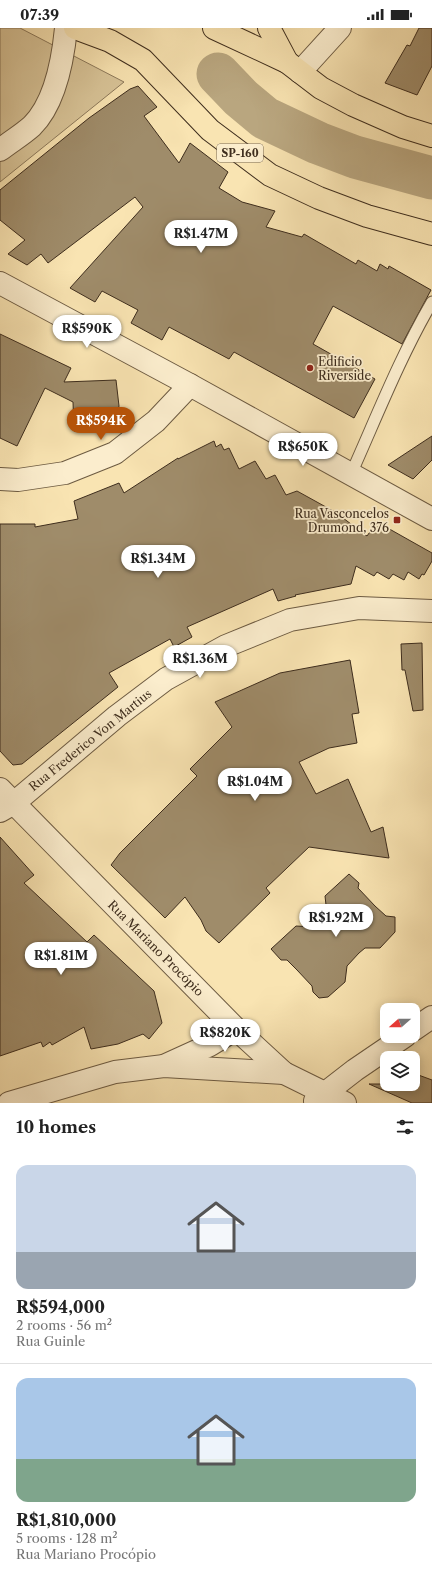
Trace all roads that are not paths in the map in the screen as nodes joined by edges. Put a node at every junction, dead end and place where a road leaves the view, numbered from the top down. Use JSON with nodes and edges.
{"nodes":[{"id":1,"x":66,"y":28,"type":"edge"},
{"id":2,"x":75,"y":28,"type":"edge"},
{"id":3,"x":214,"y":28,"type":"edge"},
{"id":4,"x":269,"y":28,"type":"edge"},
{"id":5,"x":340,"y":28,"type":"edge"},
{"id":6,"x":294,"y":67,"type":"junction"},
{"id":7,"x":432,"y":136,"type":"edge"},
{"id":8,"x":0,"y":150,"type":"edge"},
{"id":9,"x":432,"y":234,"type":"edge"},
{"id":10,"x":0,"y":283,"type":"edge"},
{"id":11,"x":432,"y":302,"type":"edge"},
{"id":12,"x":190,"y":385,"type":"junction"},
{"id":13,"x":351,"y":474,"type":"junction"},
{"id":14,"x":0,"y":479,"type":"edge"},
{"id":15,"x":432,"y":519,"type":"edge"},
{"id":16,"x":432,"y":611,"type":"edge"},
{"id":17,"x":5,"y":801,"type":"edge"},
{"id":18,"x":432,"y":1017,"type":"edge"},
{"id":19,"x":420,"y":1025,"type":"edge"},
{"id":20,"x":236,"y":1029,"type":"junction"},
{"id":21,"x":395,"y":1043,"type":"edge"},
{"id":22,"x":164,"y":1066,"type":"junction"},
{"id":23,"x":284,"y":1073,"type":"junction"},
{"id":24,"x":319,"y":1098,"type":"edge"},
{"id":25,"x":9,"y":1103,"type":"edge"},
{"id":26,"x":345,"y":1103,"type":"edge"}],
"edges":[{"from":1,"to":8,"type":"street"},
{"from":2,"to":9,"type":"main road","number":"SP-160"},
{"from":3,"to":6,"type":"main road"},
{"from":4,"to":6,"type":"main road"},
{"from":5,"to":6,"type":"street"},
{"from":6,"to":7,"type":"main road"},
{"from":10,"to":12,"type":"street"},
{"from":11,"to":13,"type":"lane"},
{"from":12,"to":13,"type":"street"},
{"from":12,"to":14,"type":"street"},
{"from":13,"to":15,"type":"street"},
{"from":16,"to":17,"type":"street","name":"Rua Frederico Von Martius"},
{"from":17,"to":20,"type":"street","name":"Rua Mariano Procópio"},
{"from":18,"to":19,"type":"street"},
{"from":20,"to":22,"type":"street"},
{"from":20,"to":23,"type":"street","name":"Rua Mariano Procópio"},
{"from":21,"to":24,"type":"street"},
{"from":22,"to":23,"type":"street"},
{"from":22,"to":25,"type":"street"},
{"from":23,"to":24,"type":"street","name":"Rua Mariano Procópio"},
{"from":24,"to":26,"type":"street","name":"Rua Mariano Procópio"}]}
